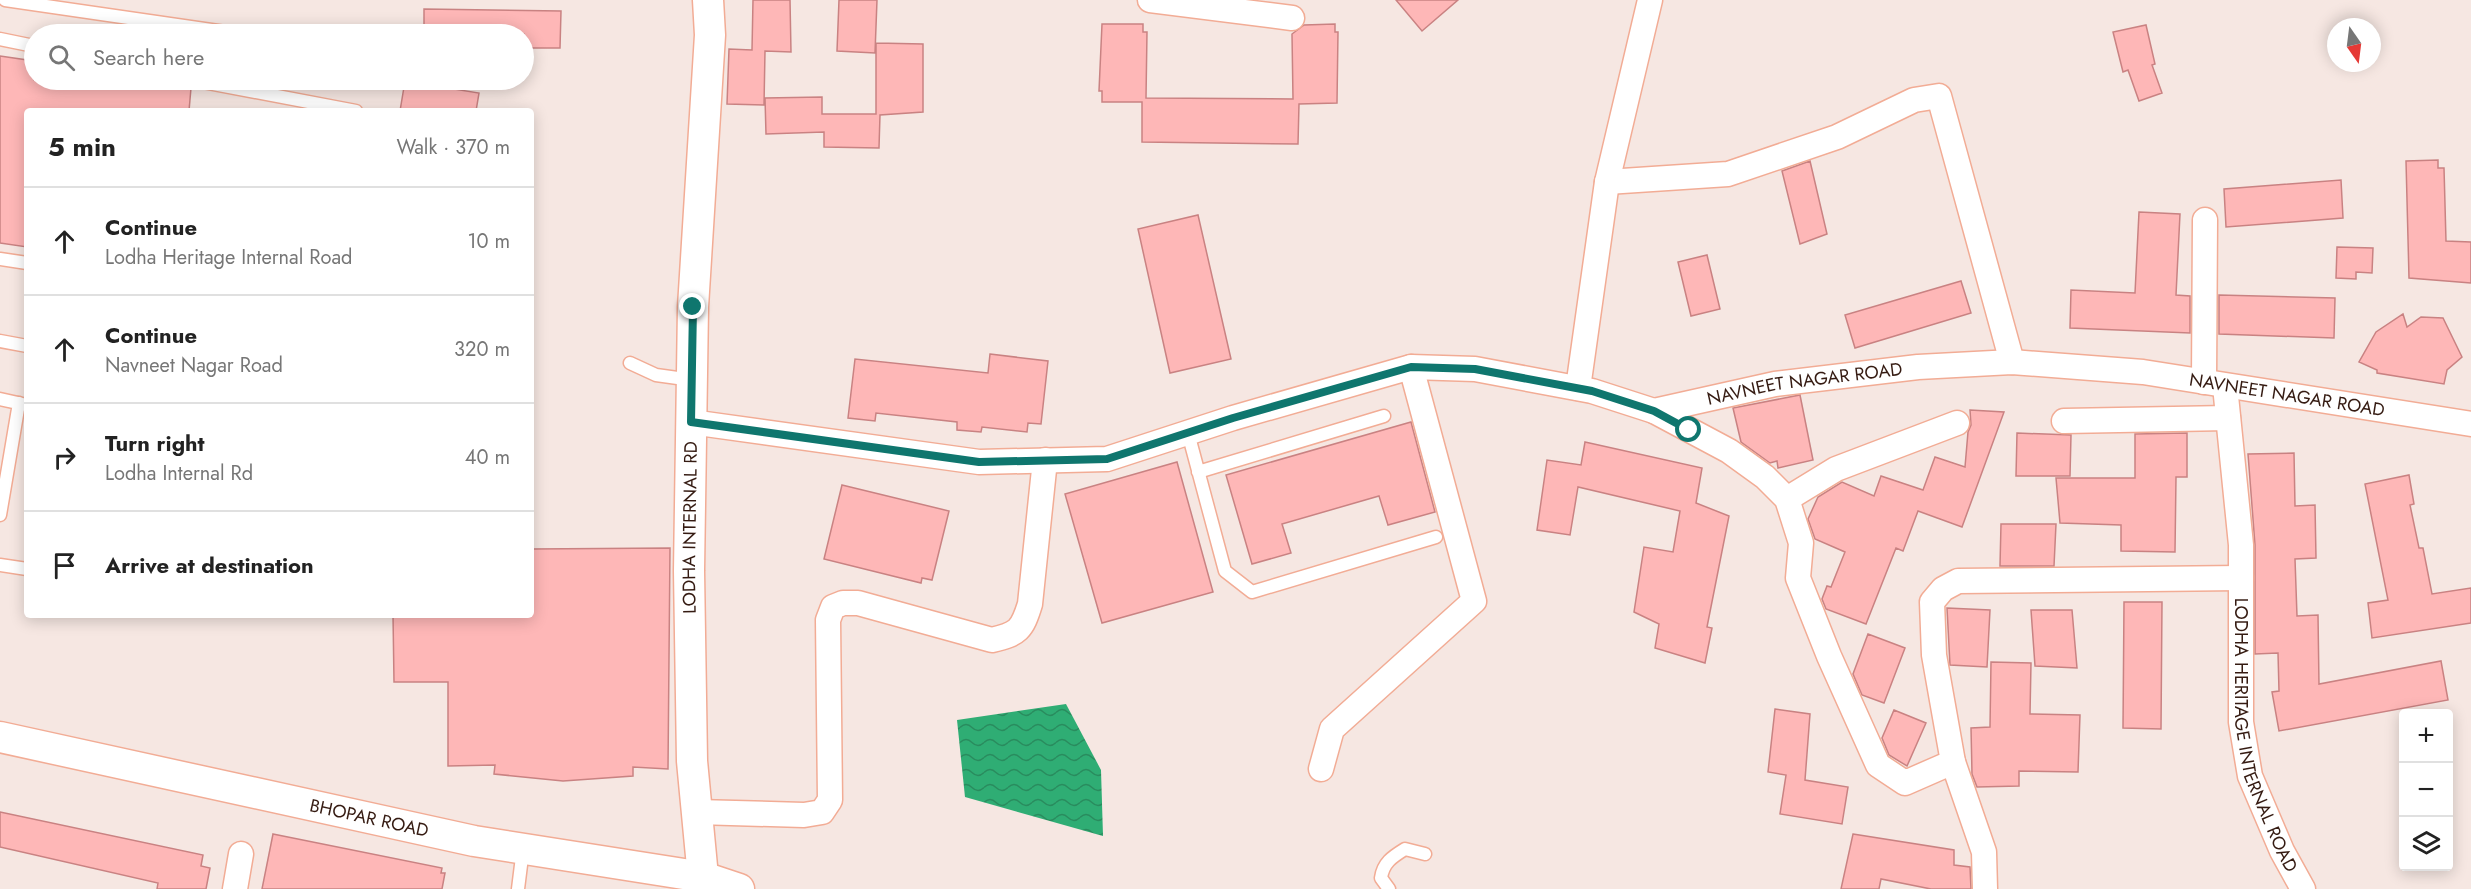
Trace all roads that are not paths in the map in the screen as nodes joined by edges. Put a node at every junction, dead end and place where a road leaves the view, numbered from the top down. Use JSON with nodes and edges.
{"nodes":[{"id":1,"x":5,"y":0,"type":"edge"},
{"id":2,"x":708,"y":0,"type":"edge"},
{"id":3,"x":1150,"y":0,"type":"edge"},
{"id":4,"x":1650,"y":0,"type":"edge"},
{"id":5,"x":1292,"y":18,"type":"dead end"},
{"id":6,"x":171,"y":24,"type":"edge"},
{"id":7,"x":0,"y":39,"type":"edge"},
{"id":8,"x":24,"y":44,"type":"edge"},
{"id":9,"x":274,"y":90,"type":"edge"},
{"id":10,"x":344,"y":108,"type":"edge"},
{"id":11,"x":1607,"y":182,"type":"junction"},
{"id":12,"x":2205,"y":220,"type":"dead end"},
{"id":13,"x":0,"y":259,"type":"edge"},
{"id":14,"x":24,"y":262,"type":"edge"},
{"id":15,"x":0,"y":341,"type":"edge"},
{"id":16,"x":24,"y":345,"type":"edge"},
{"id":17,"x":2012,"y":362,"type":"junction"},
{"id":18,"x":630,"y":363,"type":"dead end"},
{"id":19,"x":1411,"y":367,"type":"junction"},
{"id":20,"x":692,"y":380,"type":"junction"},
{"id":21,"x":2214,"y":384,"type":"junction"},
{"id":22,"x":1578,"y":388,"type":"junction"},
{"id":23,"x":0,"y":399,"type":"edge"},
{"id":24,"x":23,"y":404,"type":"edge"},
{"id":25,"x":1654,"y":411,"type":"junction"},
{"id":26,"x":1383,"y":416,"type":"dead end"},
{"id":27,"x":2228,"y":418,"type":"junction"},
{"id":28,"x":2064,"y":421,"type":"dead end"},
{"id":29,"x":691,"y":422,"type":"junction"},
{"id":30,"x":1957,"y":423,"type":"dead end"},
{"id":31,"x":2471,"y":424,"type":"edge"},
{"id":32,"x":1188,"y":433,"type":"junction"},
{"id":33,"x":1045,"y":460,"type":"junction"},
{"id":34,"x":1198,"y":472,"type":"junction"},
{"id":35,"x":1787,"y":499,"type":"junction"},
{"id":36,"x":0,"y":515,"type":"edge"},
{"id":37,"x":1436,"y":537,"type":"dead end"},
{"id":38,"x":0,"y":565,"type":"edge"},
{"id":39,"x":24,"y":569,"type":"edge"},
{"id":40,"x":2241,"y":578,"type":"junction"},
{"id":41,"x":0,"y":737,"type":"edge"},
{"id":42,"x":1953,"y":762,"type":"junction"},
{"id":43,"x":1321,"y":769,"type":"dead end"},
{"id":44,"x":697,"y":812,"type":"junction"},
{"id":45,"x":523,"y":849,"type":"junction"},
{"id":46,"x":241,"y":854,"type":"dead end"},
{"id":47,"x":1425,"y":854,"type":"dead end"},
{"id":48,"x":703,"y":877,"type":"junction"},
{"id":49,"x":235,"y":889,"type":"edge"},
{"id":50,"x":518,"y":889,"type":"edge"},
{"id":51,"x":739,"y":889,"type":"edge"},
{"id":52,"x":1389,"y":889,"type":"edge"},
{"id":53,"x":1985,"y":889,"type":"edge"},
{"id":54,"x":2303,"y":889,"type":"edge"}],
"edges":[{"from":1,"to":6,"type":"lane"},
{"from":2,"to":20,"type":"street","name":"LODHA INTERNAL RD"},
{"from":3,"to":5,"type":"street"},
{"from":4,"to":11,"type":"street"},
{"from":7,"to":8,"type":"lane"},
{"from":9,"to":10,"type":"lane"},
{"from":11,"to":17,"type":"street"},
{"from":11,"to":22,"type":"street"},
{"from":12,"to":21,"type":"street","name":"LODHA HERITAGE INTERNAL ROAD"},
{"from":13,"to":14,"type":"lane"},
{"from":15,"to":16,"type":"lane"},
{"from":17,"to":21,"type":"street","name":"NAVNEET NAGAR ROAD"},
{"from":17,"to":25,"type":"street","name":"NAVNEET NAGAR ROAD"},
{"from":18,"to":20,"type":"lane"},
{"from":19,"to":22,"type":"street","name":"NAVNEET NAGAR ROAD"},
{"from":19,"to":32,"type":"street","name":"NAVNEET NAGAR ROAD"},
{"from":19,"to":43,"type":"street"},
{"from":20,"to":29,"type":"street","name":"LODHA INTERNAL RD"},
{"from":21,"to":27,"type":"street","name":"LODHA HERITAGE INTERNAL ROAD"},
{"from":21,"to":31,"type":"street","name":"NAVNEET NAGAR ROAD"},
{"from":22,"to":25,"type":"street","name":"NAVNEET NAGAR ROAD"},
{"from":23,"to":24,"type":"lane"},
{"from":24,"to":36,"type":"lane"},
{"from":25,"to":35,"type":"street"},
{"from":26,"to":34,"type":"lane"},
{"from":27,"to":28,"type":"street"},
{"from":27,"to":40,"type":"street","name":"LODHA HERITAGE INTERNAL ROAD"},
{"from":29,"to":33,"type":"street","name":"NAVNEET NAGAR ROAD"},
{"from":29,"to":44,"type":"street","name":"LODHA INTERNAL RD"},
{"from":30,"to":35,"type":"street"},
{"from":32,"to":33,"type":"street","name":"NAVNEET NAGAR ROAD"},
{"from":32,"to":34,"type":"lane"},
{"from":33,"to":44,"type":"street"},
{"from":34,"to":37,"type":"lane"},
{"from":35,"to":42,"type":"street"},
{"from":38,"to":39,"type":"lane"},
{"from":40,"to":42,"type":"street","name":"LODHA HERITAGE INTERNAL ROAD"},
{"from":40,"to":54,"type":"street","name":"LODHA HERITAGE INTERNAL ROAD"},
{"from":41,"to":45,"type":"street","name":"BHOPAR ROAD"},
{"from":42,"to":53,"type":"street","name":"LODHA HERITAGE INTERNAL ROAD"},
{"from":44,"to":48,"type":"street","name":"LODHA INTERNAL RD"},
{"from":45,"to":48,"type":"street","name":"BHOPAR ROAD"},
{"from":45,"to":50,"type":"lane"},
{"from":46,"to":49,"type":"street"},
{"from":47,"to":52,"type":"lane"},
{"from":48,"to":51,"type":"street","name":"BHOPAR ROAD"}]}
